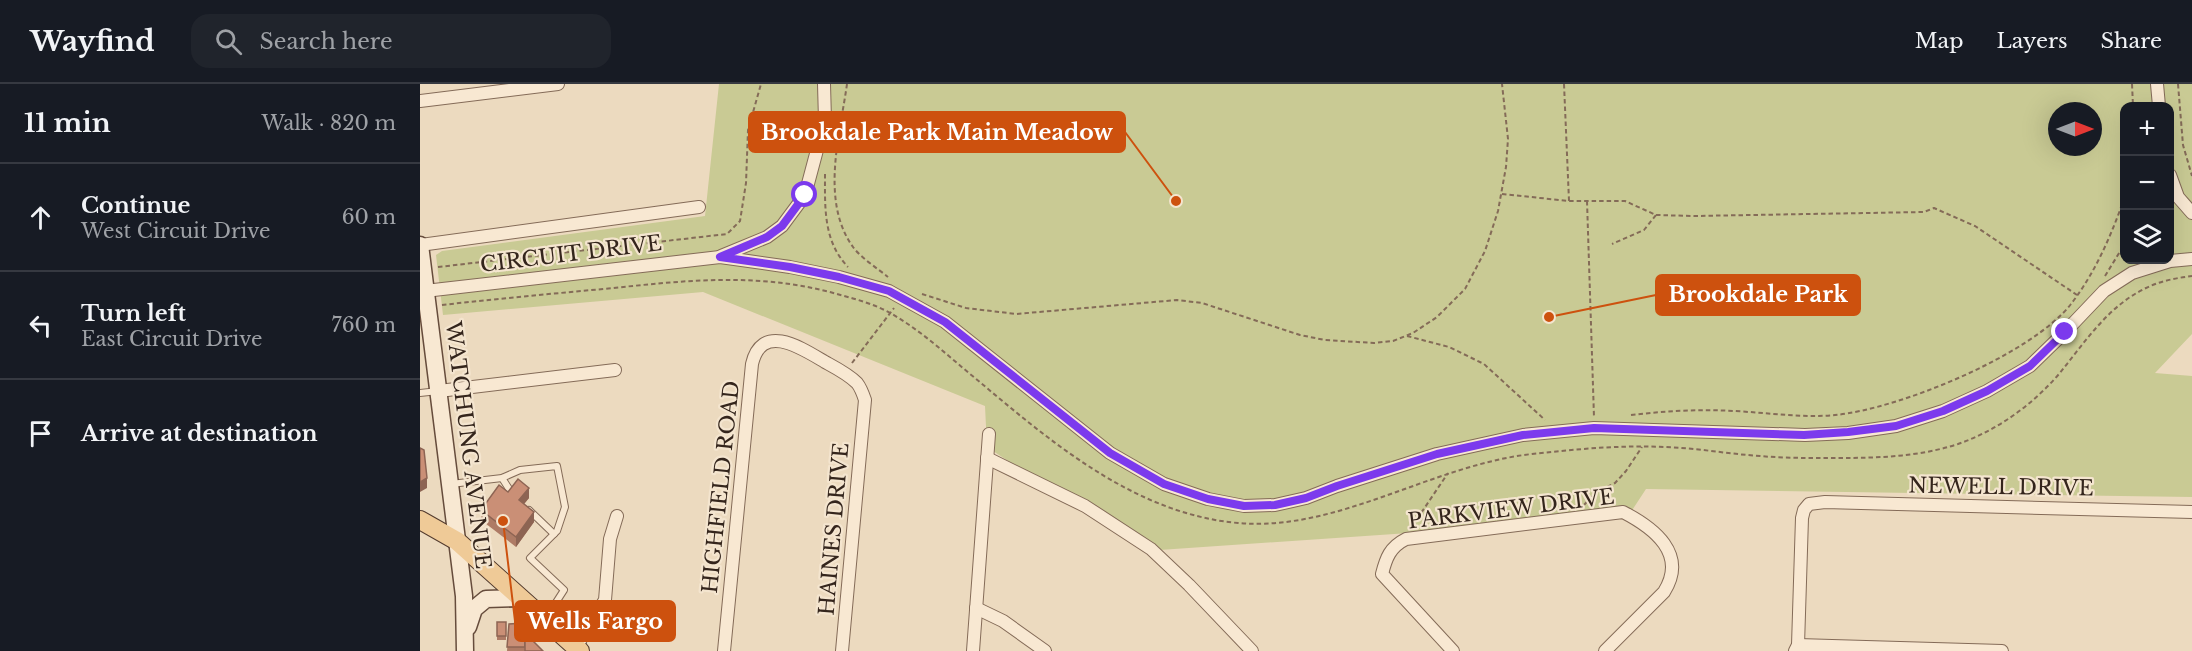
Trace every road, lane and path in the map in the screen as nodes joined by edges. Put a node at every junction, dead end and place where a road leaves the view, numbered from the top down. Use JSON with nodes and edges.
{"nodes":[{"id":1,"x":558,"y":84,"type":"edge"},
{"id":2,"x":761,"y":84,"type":"edge"},
{"id":3,"x":824,"y":84,"type":"edge"},
{"id":4,"x":847,"y":84,"type":"edge"},
{"id":5,"x":1502,"y":84,"type":"edge"},
{"id":6,"x":1564,"y":84,"type":"edge"},
{"id":7,"x":2132,"y":84,"type":"edge"},
{"id":8,"x":2157,"y":84,"type":"edge"},
{"id":9,"x":2178,"y":84,"type":"edge"},
{"id":10,"x":420,"y":101,"type":"edge"},
{"id":11,"x":2133,"y":102,"type":"edge"},
{"id":12,"x":2159,"y":102,"type":"edge"},
{"id":13,"x":825,"y":171,"type":"dead end"},
{"id":14,"x":2192,"y":176,"type":"edge"},
{"id":15,"x":2174,"y":187,"type":"edge"},
{"id":16,"x":1502,"y":194,"type":"junction"},
{"id":17,"x":1569,"y":201,"type":"junction"},
{"id":18,"x":1587,"y":201,"type":"junction"},
{"id":19,"x":699,"y":207,"type":"dead end"},
{"id":20,"x":2120,"y":210,"type":"edge"},
{"id":21,"x":2192,"y":213,"type":"edge"},
{"id":22,"x":1656,"y":215,"type":"junction"},
{"id":23,"x":1612,"y":244,"type":"dead end"},
{"id":24,"x":420,"y":245,"type":"edge"},
{"id":25,"x":720,"y":257,"type":"junction"},
{"id":26,"x":2192,"y":259,"type":"edge"},
{"id":27,"x":440,"y":267,"type":"dead end"},
{"id":28,"x":853,"y":271,"type":"dead end"},
{"id":29,"x":2192,"y":276,"type":"edge"},
{"id":30,"x":889,"y":278,"type":"dead end"},
{"id":31,"x":426,"y":291,"type":"junction"},
{"id":32,"x":914,"y":291,"type":"dead end"},
{"id":33,"x":2077,"y":295,"type":"junction"},
{"id":34,"x":442,"y":305,"type":"dead end"},
{"id":35,"x":891,"y":314,"type":"junction"},
{"id":36,"x":1406,"y":335,"type":"junction"},
{"id":37,"x":615,"y":370,"type":"dead end"},
{"id":38,"x":844,"y":373,"type":"junction"},
{"id":39,"x":439,"y":391,"type":"junction"},
{"id":40,"x":420,"y":393,"type":"edge"},
{"id":41,"x":1631,"y":415,"type":"dead end"},
{"id":42,"x":1594,"y":428,"type":"junction"},
{"id":43,"x":1554,"y":432,"type":"junction"},
{"id":44,"x":989,"y":434,"type":"dead end"},
{"id":45,"x":1642,"y":447,"type":"junction"},
{"id":46,"x":987,"y":458,"type":"junction"},
{"id":47,"x":1448,"y":472,"type":"junction"},
{"id":48,"x":502,"y":478,"type":"junction"},
{"id":49,"x":450,"y":484,"type":"junction"},
{"id":50,"x":513,"y":495,"type":"edge"},
{"id":51,"x":524,"y":505,"type":"edge"},
{"id":52,"x":1579,"y":511,"type":"dead end"},
{"id":53,"x":2192,"y":512,"type":"edge"},
{"id":54,"x":617,"y":516,"type":"dead end"},
{"id":55,"x":420,"y":520,"type":"edge"},
{"id":56,"x":1408,"y":533,"type":"dead end"},
{"id":57,"x":554,"y":534,"type":"junction"},
{"id":58,"x":457,"y":541,"type":"junction"},
{"id":59,"x":521,"y":598,"type":"junction"},
{"id":60,"x":976,"y":608,"type":"junction"},
{"id":61,"x":545,"y":619,"type":"junction"},
{"id":62,"x":465,"y":645,"type":"edge"},
{"id":63,"x":1796,"y":648,"type":"edge"},
{"id":64,"x":578,"y":649,"type":"edge"},
{"id":65,"x":724,"y":651,"type":"edge"},
{"id":66,"x":842,"y":651,"type":"edge"},
{"id":67,"x":973,"y":651,"type":"edge"},
{"id":68,"x":1045,"y":651,"type":"edge"},
{"id":69,"x":1252,"y":651,"type":"edge"},
{"id":70,"x":1453,"y":651,"type":"edge"},
{"id":71,"x":1605,"y":651,"type":"edge"},
{"id":72,"x":2002,"y":651,"type":"edge"}],
"edges":[{"from":1,"to":10,"type":"street"},
{"from":2,"to":27,"type":"path"},
{"from":3,"to":25,"type":"street"},
{"from":4,"to":30,"type":"path"},
{"from":5,"to":16,"type":"path"},
{"from":6,"to":17,"type":"path"},
{"from":7,"to":11,"type":"path"},
{"from":8,"to":12,"type":"street"},
{"from":9,"to":14,"type":"path"},
{"from":13,"to":28,"type":"path"},
{"from":15,"to":21,"type":"street"},
{"from":16,"to":17,"type":"path"},
{"from":16,"to":36,"type":"path"},
{"from":17,"to":18,"type":"path"},
{"from":18,"to":22,"type":"path"},
{"from":18,"to":42,"type":"path"},
{"from":19,"to":24,"type":"street"},
{"from":20,"to":33,"type":"path"},
{"from":22,"to":23,"type":"path"},
{"from":22,"to":33,"type":"path"},
{"from":24,"to":31,"type":"main road","name":"WATCHUNG AVENUE"},
{"from":25,"to":31,"type":"street","name":"CIRCUIT DRIVE"},
{"from":25,"to":43,"type":"street"},
{"from":26,"to":42,"type":"street"},
{"from":29,"to":45,"type":"path"},
{"from":31,"to":39,"type":"main road","name":"WATCHUNG AVENUE"},
{"from":32,"to":36,"type":"path"},
{"from":33,"to":41,"type":"path"},
{"from":34,"to":35,"type":"path"},
{"from":35,"to":38,"type":"path"},
{"from":35,"to":47,"type":"path"},
{"from":36,"to":43,"type":"path"},
{"from":37,"to":39,"type":"street"},
{"from":38,"to":65,"type":"street","name":"HIGHFIELD ROAD"},
{"from":38,"to":66,"type":"street","name":"HAINES DRIVE"},
{"from":39,"to":40,"type":"lane"},
{"from":39,"to":49,"type":"main road","name":"WATCHUNG AVENUE"},
{"from":42,"to":43,"type":"street"},
{"from":44,"to":46,"type":"street"},
{"from":45,"to":47,"type":"path"},
{"from":45,"to":52,"type":"path"},
{"from":46,"to":60,"type":"street"},
{"from":46,"to":69,"type":"street"},
{"from":47,"to":56,"type":"path"},
{"from":48,"to":49,"type":"lane"},
{"from":48,"to":50,"type":"lane"},
{"from":48,"to":57,"type":"lane"},
{"from":49,"to":58,"type":"main road","name":"WATCHUNG AVENUE"},
{"from":51,"to":57,"type":"lane"},
{"from":53,"to":63,"type":"street","name":"NEWELL DRIVE"},
{"from":54,"to":64,"type":"street"},
{"from":55,"to":58,"type":"main road"},
{"from":57,"to":61,"type":"lane"},
{"from":58,"to":59,"type":"main road"},
{"from":58,"to":62,"type":"main road","name":"WATCHUNG AVENUE"},
{"from":59,"to":61,"type":"main road"},
{"from":59,"to":62,"type":"main road"},
{"from":60,"to":67,"type":"street"},
{"from":60,"to":68,"type":"street"},
{"from":61,"to":64,"type":"main road"},
{"from":63,"to":72,"type":"street"},
{"from":70,"to":71,"type":"street","name":"PARKVIEW DRIVE"}]}
